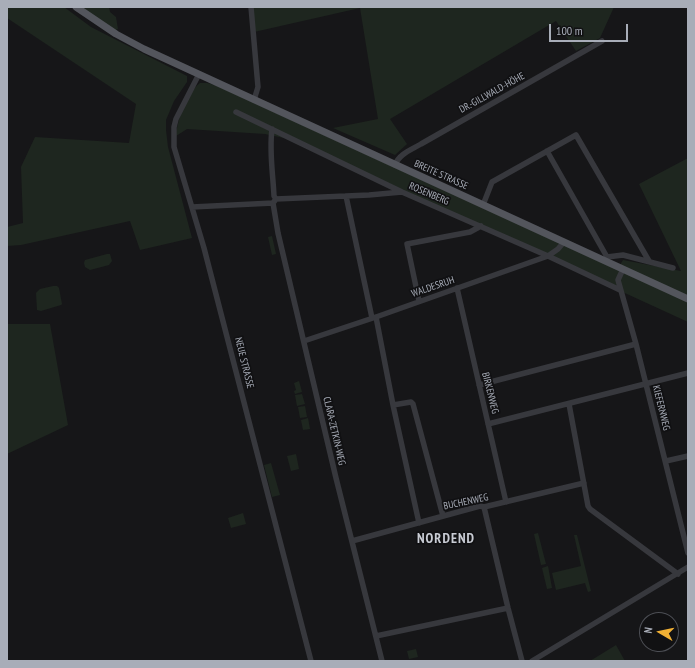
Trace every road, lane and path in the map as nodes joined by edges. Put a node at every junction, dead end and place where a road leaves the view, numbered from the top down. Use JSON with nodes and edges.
{"nodes":[{"id":1,"x":76,"y":7,"type":"edge"},
{"id":2,"x":251,"y":7,"type":"edge"},
{"id":3,"x":602,"y":41,"type":"dead end"},
{"id":4,"x":199,"y":74,"type":"junction"},
{"id":5,"x":254,"y":100,"type":"junction"},
{"id":6,"x":236,"y":112,"type":"dead end"},
{"id":7,"x":272,"y":129,"type":"junction"},
{"id":8,"x":547,"y":151,"type":"junction"},
{"id":9,"x":395,"y":165,"type":"junction"},
{"id":10,"x":402,"y":192,"type":"junction"},
{"id":11,"x":346,"y":196,"type":"junction"},
{"id":12,"x":274,"y":201,"type":"junction"},
{"id":13,"x":482,"y":205,"type":"junction"},
{"id":14,"x":192,"y":207,"type":"junction"},
{"id":15,"x":481,"y":226,"type":"junction"},
{"id":16,"x":564,"y":242,"type":"junction"},
{"id":17,"x":548,"y":256,"type":"junction"},
{"id":18,"x":606,"y":259,"type":"junction"},
{"id":19,"x":648,"y":261,"type":"junction"},
{"id":20,"x":673,"y":268,"type":"dead end"},
{"id":21,"x":623,"y":269,"type":"junction"},
{"id":22,"x":457,"y":288,"type":"junction"},
{"id":23,"x":620,"y":290,"type":"junction"},
{"id":24,"x":688,"y":299,"type":"edge"},
{"id":25,"x":419,"y":301,"type":"junction"},
{"id":26,"x":374,"y":317,"type":"junction"},
{"id":27,"x":304,"y":341,"type":"junction"},
{"id":28,"x":636,"y":344,"type":"junction"},
{"id":29,"x":688,"y":373,"type":"edge"},
{"id":30,"x":646,"y":384,"type":"junction"},
{"id":31,"x":479,"y":385,"type":"junction"},
{"id":32,"x":569,"y":404,"type":"junction"},
{"id":33,"x":393,"y":405,"type":"junction"},
{"id":34,"x":488,"y":424,"type":"junction"},
{"id":35,"x":688,"y":456,"type":"edge"},
{"id":36,"x":666,"y":461,"type":"junction"},
{"id":37,"x":584,"y":483,"type":"junction"},
{"id":38,"x":506,"y":502,"type":"junction"},
{"id":39,"x":484,"y":507,"type":"junction"},
{"id":40,"x":443,"y":516,"type":"junction"},
{"id":41,"x":419,"y":523,"type":"junction"},
{"id":42,"x":352,"y":541,"type":"junction"},
{"id":43,"x":688,"y":553,"type":"edge"},
{"id":44,"x":688,"y":568,"type":"edge"},
{"id":45,"x":678,"y":574,"type":"junction"},
{"id":46,"x":508,"y":608,"type":"junction"},
{"id":47,"x":376,"y":636,"type":"junction"},
{"id":48,"x":311,"y":661,"type":"edge"},
{"id":49,"x":382,"y":661,"type":"edge"},
{"id":50,"x":522,"y":661,"type":"edge"},
{"id":51,"x":532,"y":661,"type":"edge"}],
"edges":[{"from":1,"to":4,"type":"main road","name":"BREITE STRASSE"},
{"from":2,"to":5,"type":"street"},
{"from":3,"to":9,"type":"street","name":"DR.-GILLWALD-HÖHE"},
{"from":4,"to":5,"type":"main road","name":"BREITE STRASSE"},
{"from":4,"to":14,"type":"street","name":"NEUE STRASSE"},
{"from":5,"to":9,"type":"main road","name":"BREITE STRASSE"},
{"from":6,"to":7,"type":"street"},
{"from":7,"to":10,"type":"street"},
{"from":7,"to":12,"type":"street","name":"CLARA-ZETKIN-WEG"},
{"from":8,"to":13,"type":"street"},
{"from":8,"to":18,"type":"street"},
{"from":8,"to":19,"type":"street"},
{"from":9,"to":13,"type":"main road","name":"BREITE STRASSE"},
{"from":10,"to":11,"type":"street","name":"ROSENBERG"},
{"from":10,"to":15,"type":"street","name":"ROSENBERG"},
{"from":11,"to":12,"type":"street","name":"ROSENBERG"},
{"from":11,"to":26,"type":"street"},
{"from":12,"to":14,"type":"street","name":"ROSENBERG"},
{"from":12,"to":27,"type":"street","name":"CLARA-ZETKIN-WEG"},
{"from":13,"to":16,"type":"main road","name":"BREITE STRASSE"},
{"from":14,"to":48,"type":"street","name":"NEUE STRASSE"},
{"from":15,"to":17,"type":"street","name":"ROSENBERG"},
{"from":15,"to":25,"type":"street"},
{"from":16,"to":17,"type":"street","name":"WALDESRUH"},
{"from":16,"to":18,"type":"main road","name":"BREITE STRASSE"},
{"from":17,"to":22,"type":"street","name":"WALDESRUH"},
{"from":17,"to":23,"type":"street","name":"ROSENBERG"},
{"from":18,"to":19,"type":"street"},
{"from":18,"to":21,"type":"main road","name":"BREITE STRASSE"},
{"from":19,"to":20,"type":"street"},
{"from":21,"to":23,"type":"street","name":"KIEFERNWEG"},
{"from":21,"to":24,"type":"main road","name":"BREITE STRASSE"},
{"from":22,"to":25,"type":"street","name":"WALDESRUH"},
{"from":22,"to":31,"type":"street","name":"BIRKENWEG"},
{"from":23,"to":28,"type":"street","name":"KIEFERNWEG"},
{"from":25,"to":26,"type":"street","name":"WALDESRUH"},
{"from":26,"to":27,"type":"street","name":"WALDESRUH"},
{"from":26,"to":33,"type":"street"},
{"from":27,"to":42,"type":"street","name":"CLARA-ZETKIN-WEG"},
{"from":28,"to":30,"type":"street","name":"KIEFERNWEG"},
{"from":28,"to":31,"type":"street"},
{"from":29,"to":30,"type":"street"},
{"from":30,"to":32,"type":"street"},
{"from":30,"to":36,"type":"street","name":"KIEFERNWEG"},
{"from":31,"to":34,"type":"street","name":"BIRKENWEG"},
{"from":32,"to":34,"type":"street"},
{"from":32,"to":37,"type":"street"},
{"from":33,"to":40,"type":"street"},
{"from":33,"to":41,"type":"street"},
{"from":34,"to":38,"type":"street","name":"BIRKENWEG"},
{"from":35,"to":36,"type":"street"},
{"from":36,"to":43,"type":"street","name":"KIEFERNWEG"},
{"from":37,"to":38,"type":"street","name":"BUCHENWEG"},
{"from":37,"to":45,"type":"street"},
{"from":38,"to":39,"type":"street","name":"BUCHENWEG"},
{"from":39,"to":40,"type":"street","name":"BUCHENWEG"},
{"from":39,"to":46,"type":"street"},
{"from":40,"to":41,"type":"street","name":"BUCHENWEG"},
{"from":41,"to":42,"type":"street","name":"BUCHENWEG"},
{"from":42,"to":47,"type":"street","name":"CLARA-ZETKIN-WEG"},
{"from":44,"to":45,"type":"street"},
{"from":45,"to":51,"type":"street"},
{"from":46,"to":47,"type":"street"},
{"from":46,"to":50,"type":"street"},
{"from":47,"to":49,"type":"street","name":"CLARA-ZETKIN-WEG"}]}
